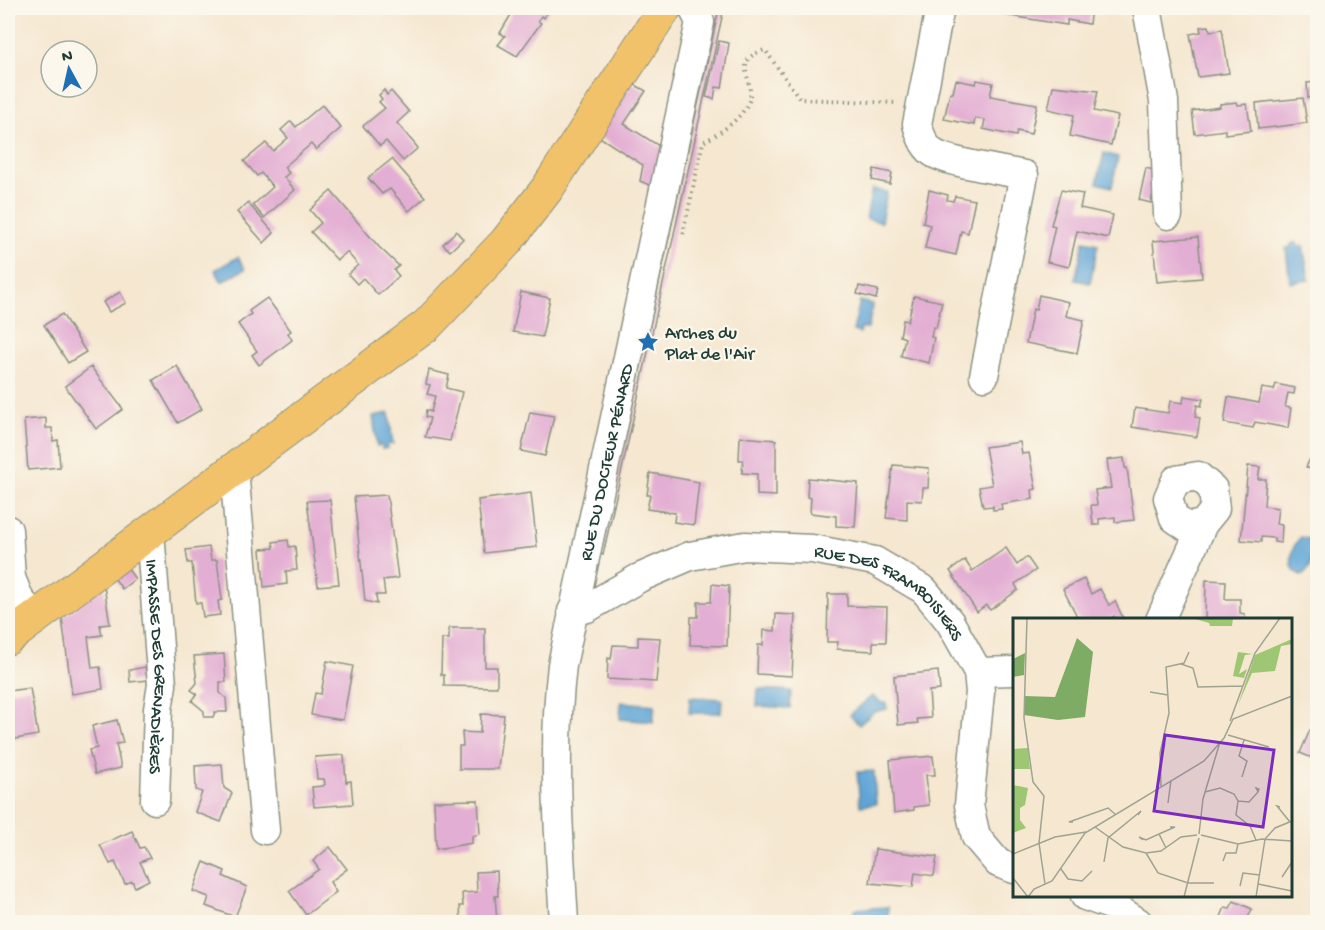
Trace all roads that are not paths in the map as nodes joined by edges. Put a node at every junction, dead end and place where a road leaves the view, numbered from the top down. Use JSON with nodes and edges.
{"nodes":[{"id":1,"x":665,"y":8,"type":"edge"},
{"id":2,"x":693,"y":8,"type":"edge"},
{"id":3,"x":940,"y":8,"type":"edge"},
{"id":4,"x":1146,"y":8,"type":"edge"},
{"id":5,"x":1168,"y":214,"type":"dead end"},
{"id":6,"x":984,"y":376,"type":"dead end"},
{"id":7,"x":234,"y":469,"type":"junction"},
{"id":8,"x":1203,"y":524,"type":"dead end"},
{"id":9,"x":8,"y":530,"type":"edge"},
{"id":10,"x":150,"y":532,"type":"junction"},
{"id":11,"x":572,"y":611,"type":"junction"},
{"id":12,"x":36,"y":617,"type":"junction"},
{"id":13,"x":1161,"y":618,"type":"edge"},
{"id":14,"x":8,"y":639,"type":"edge"},
{"id":15,"x":1013,"y":671,"type":"edge"},
{"id":16,"x":978,"y":672,"type":"junction"},
{"id":17,"x":155,"y":800,"type":"dead end"},
{"id":18,"x":265,"y":830,"type":"dead end"},
{"id":19,"x":1013,"y":869,"type":"edge"},
{"id":20,"x":1088,"y":897,"type":"edge"},
{"id":21,"x":564,"y":922,"type":"edge"},
{"id":22,"x":1138,"y":922,"type":"edge"}],
"edges":[{"from":1,"to":7,"type":"main road"},
{"from":2,"to":11,"type":"street","name":"RUE DU DOCTEUR PÉNARD"},
{"from":3,"to":6,"type":"street"},
{"from":4,"to":5,"type":"street"},
{"from":7,"to":10,"type":"main road"},
{"from":7,"to":18,"type":"street"},
{"from":8,"to":13,"type":"street"},
{"from":9,"to":12,"type":"street"},
{"from":10,"to":12,"type":"main road"},
{"from":10,"to":17,"type":"street","name":"IMPASSE DES GRENADIÈRES"},
{"from":11,"to":16,"type":"street","name":"RUE DES FRAMBOISIERS"},
{"from":11,"to":21,"type":"street","name":"RUE DU DOCTEUR PÉNARD"},
{"from":12,"to":14,"type":"main road"},
{"from":15,"to":16,"type":"street"},
{"from":16,"to":19,"type":"street","name":"RUE DES FRAMBOISIERS"},
{"from":20,"to":22,"type":"street"}]}
